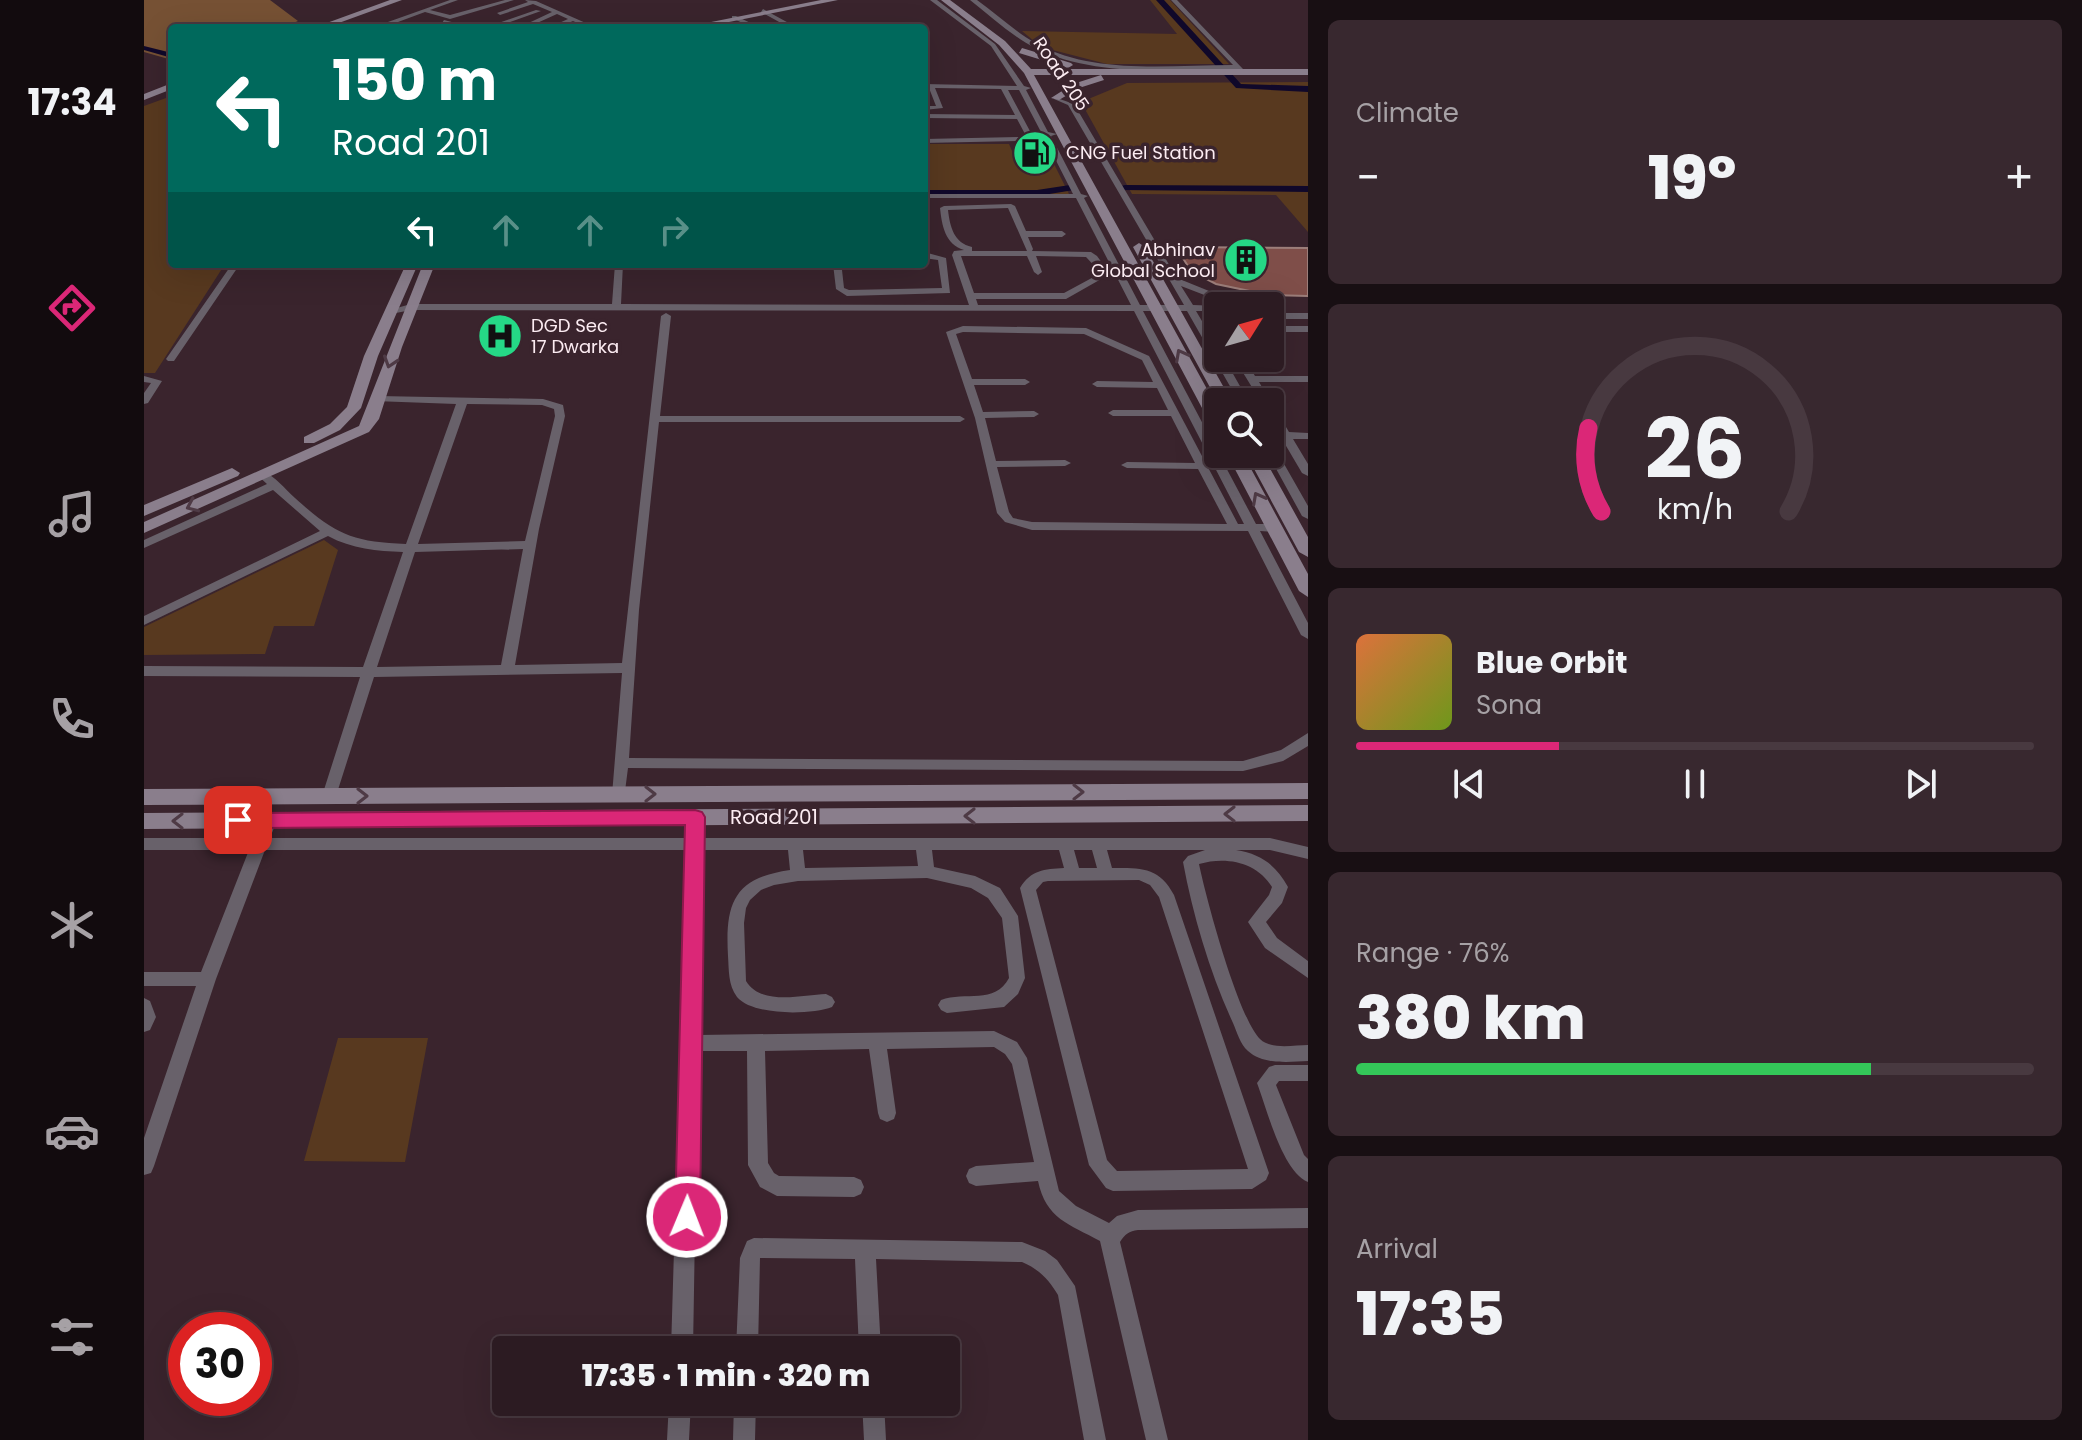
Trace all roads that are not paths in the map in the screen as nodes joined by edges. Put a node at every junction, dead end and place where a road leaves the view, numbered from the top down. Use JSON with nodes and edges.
{"nodes":[{"id":1,"x":398,"y":0,"type":"edge"},
{"id":2,"x":413,"y":0,"type":"edge"},
{"id":3,"x":455,"y":0,"type":"edge"},
{"id":4,"x":484,"y":0,"type":"edge"},
{"id":5,"x":511,"y":0,"type":"edge"},
{"id":6,"x":811,"y":0,"type":"edge"},
{"id":7,"x":834,"y":0,"type":"edge"},
{"id":8,"x":933,"y":0,"type":"edge"},
{"id":9,"x":945,"y":0,"type":"edge"},
{"id":10,"x":957,"y":0,"type":"edge"},
{"id":11,"x":973,"y":0,"type":"edge"},
{"id":12,"x":1174,"y":0,"type":"edge"},
{"id":13,"x":531,"y":1,"type":"edge"},
{"id":14,"x":546,"y":8,"type":"junction"},
{"id":15,"x":422,"y":10,"type":"junction"},
{"id":16,"x":763,"y":11,"type":"junction"},
{"id":17,"x":558,"y":12,"type":"junction"},
{"id":18,"x":435,"y":14,"type":"junction"},
{"id":19,"x":488,"y":16,"type":"dead end"},
{"id":20,"x":734,"y":17,"type":"junction"},
{"id":21,"x":573,"y":19,"type":"junction"},
{"id":22,"x":391,"y":22,"type":"junction"},
{"id":23,"x":444,"y":22,"type":"dead end"},
{"id":24,"x":329,"y":24,"type":"edge"},
{"id":25,"x":344,"y":24,"type":"edge"},
{"id":26,"x":385,"y":24,"type":"edge"},
{"id":27,"x":397,"y":24,"type":"edge"},
{"id":28,"x":453,"y":24,"type":"edge"},
{"id":29,"x":499,"y":24,"type":"edge"},
{"id":30,"x":530,"y":24,"type":"edge"},
{"id":31,"x":561,"y":24,"type":"edge"},
{"id":32,"x":585,"y":24,"type":"edge"},
{"id":33,"x":692,"y":24,"type":"edge"},
{"id":34,"x":694,"y":24,"type":"edge"},
{"id":35,"x":749,"y":24,"type":"edge"},
{"id":36,"x":787,"y":24,"type":"edge"},
{"id":37,"x":1042,"y":49,"type":"junction"},
{"id":38,"x":1021,"y":50,"type":"junction"},
{"id":39,"x":1237,"y":71,"type":"junction"},
{"id":40,"x":1214,"y":72,"type":"junction"},
{"id":41,"x":1308,"y":72,"type":"edge"},
{"id":42,"x":1105,"y":75,"type":"junction"},
{"id":43,"x":1036,"y":78,"type":"junction"},
{"id":44,"x":1308,"y":78,"type":"edge"},
{"id":45,"x":168,"y":81,"type":"edge"},
{"id":46,"x":928,"y":86,"type":"edge"},
{"id":47,"x":955,"y":86,"type":"junction"},
{"id":48,"x":977,"y":86,"type":"junction"},
{"id":49,"x":1003,"y":87,"type":"junction"},
{"id":50,"x":1021,"y":87,"type":"junction"},
{"id":51,"x":168,"y":88,"type":"edge"},
{"id":52,"x":144,"y":90,"type":"edge"},
{"id":53,"x":144,"y":97,"type":"edge"},
{"id":54,"x":982,"y":98,"type":"dead end"},
{"id":55,"x":1056,"y":98,"type":"junction"},
{"id":56,"x":959,"y":99,"type":"dead end"},
{"id":57,"x":928,"y":108,"type":"edge"},
{"id":58,"x":928,"y":116,"type":"edge"},
{"id":59,"x":941,"y":116,"type":"junction"},
{"id":60,"x":993,"y":116,"type":"junction"},
{"id":61,"x":1019,"y":117,"type":"junction"},
{"id":62,"x":1045,"y":134,"type":"junction"},
{"id":63,"x":1062,"y":134,"type":"junction"},
{"id":64,"x":1029,"y":135,"type":"junction"},
{"id":65,"x":928,"y":139,"type":"edge"},
{"id":66,"x":950,"y":140,"type":"junction"},
{"id":67,"x":1003,"y":140,"type":"junction"},
{"id":68,"x":928,"y":196,"type":"edge"},
{"id":69,"x":1007,"y":196,"type":"junction"},
{"id":70,"x":1078,"y":196,"type":"junction"},
{"id":71,"x":1097,"y":196,"type":"junction"},
{"id":72,"x":1011,"y":206,"type":"junction"},
{"id":73,"x":1023,"y":234,"type":"junction"},
{"id":74,"x":1062,"y":234,"type":"dead end"},
{"id":75,"x":1106,"y":248,"type":"junction"},
{"id":76,"x":1030,"y":251,"type":"junction"},
{"id":77,"x":928,"y":256,"type":"edge"},
{"id":78,"x":233,"y":268,"type":"edge"},
{"id":79,"x":410,"y":268,"type":"edge"},
{"id":80,"x":427,"y":268,"type":"edge"},
{"id":81,"x":619,"y":268,"type":"edge"},
{"id":82,"x":837,"y":268,"type":"edge"},
{"id":83,"x":874,"y":268,"type":"edge"},
{"id":84,"x":907,"y":268,"type":"edge"},
{"id":85,"x":1038,"y":272,"type":"dead end"},
{"id":86,"x":1175,"y":280,"type":"junction"},
{"id":87,"x":1205,"y":292,"type":"edge"},
{"id":88,"x":879,"y":293,"type":"junction"},
{"id":89,"x":912,"y":293,"type":"junction"},
{"id":90,"x":970,"y":296,"type":"junction"},
{"id":91,"x":616,"y":308,"type":"junction"},
{"id":92,"x":915,"y":308,"type":"junction"},
{"id":93,"x":975,"y":308,"type":"junction"},
{"id":94,"x":1284,"y":308,"type":"edge"},
{"id":95,"x":1308,"y":308,"type":"edge"},
{"id":96,"x":1204,"y":310,"type":"edge"},
{"id":97,"x":391,"y":311,"type":"junction"},
{"id":98,"x":410,"y":311,"type":"junction"},
{"id":99,"x":1140,"y":312,"type":"junction"},
{"id":100,"x":1158,"y":312,"type":"junction"},
{"id":101,"x":1175,"y":312,"type":"junction"},
{"id":102,"x":1193,"y":312,"type":"junction"},
{"id":103,"x":1204,"y":314,"type":"edge"},
{"id":104,"x":666,"y":316,"type":"junction"},
{"id":105,"x":951,"y":316,"type":"junction"},
{"id":106,"x":1284,"y":316,"type":"edge"},
{"id":107,"x":1308,"y":316,"type":"edge"},
{"id":108,"x":1204,"y":327,"type":"edge"},
{"id":109,"x":1284,"y":329,"type":"edge"},
{"id":110,"x":1308,"y":329,"type":"edge"},
{"id":111,"x":955,"y":330,"type":"junction"},
{"id":112,"x":171,"y":359,"type":"dead end"},
{"id":113,"x":1248,"y":372,"type":"edge"},
{"id":114,"x":144,"y":379,"type":"edge"},
{"id":115,"x":1252,"y":379,"type":"junction"},
{"id":116,"x":1308,"y":379,"type":"edge"},
{"id":117,"x":967,"y":382,"type":"junction"},
{"id":118,"x":1025,"y":382,"type":"dead end"},
{"id":119,"x":1097,"y":384,"type":"dead end"},
{"id":120,"x":1160,"y":385,"type":"junction"},
{"id":121,"x":1217,"y":388,"type":"edge"},
{"id":122,"x":1257,"y":388,"type":"edge"},
{"id":123,"x":1204,"y":397,"type":"edge"},
{"id":124,"x":378,"y":399,"type":"junction"},
{"id":125,"x":144,"y":401,"type":"edge"},
{"id":126,"x":462,"y":402,"type":"junction"},
{"id":127,"x":1113,"y":413,"type":"dead end"},
{"id":128,"x":1175,"y":413,"type":"junction"},
{"id":129,"x":1034,"y":414,"type":"dead end"},
{"id":130,"x":978,"y":415,"type":"junction"},
{"id":131,"x":656,"y":419,"type":"junction"},
{"id":132,"x":960,"y":419,"type":"dead end"},
{"id":133,"x":1284,"y":432,"type":"edge"},
{"id":134,"x":1286,"y":435,"type":"junction"},
{"id":135,"x":1308,"y":436,"type":"edge"},
{"id":136,"x":1065,"y":463,"type":"dead end"},
{"id":137,"x":991,"y":464,"type":"junction"},
{"id":138,"x":1127,"y":465,"type":"dead end"},
{"id":139,"x":1202,"y":466,"type":"junction"},
{"id":140,"x":1242,"y":468,"type":"edge"},
{"id":141,"x":1262,"y":468,"type":"edge"},
{"id":142,"x":1281,"y":468,"type":"edge"},
{"id":143,"x":1308,"y":473,"type":"edge"},
{"id":144,"x":262,"y":474,"type":"junction"},
{"id":145,"x":275,"y":485,"type":"junction"},
{"id":146,"x":144,"y":511,"type":"edge"},
{"id":147,"x":1308,"y":516,"type":"edge"},
{"id":148,"x":1234,"y":527,"type":"junction"},
{"id":149,"x":144,"y":528,"type":"edge"},
{"id":150,"x":1252,"y":528,"type":"junction"},
{"id":151,"x":1274,"y":528,"type":"junction"},
{"id":152,"x":330,"y":531,"type":"junction"},
{"id":153,"x":144,"y":544,"type":"edge"},
{"id":154,"x":530,"y":545,"type":"junction"},
{"id":155,"x":412,"y":547,"type":"junction"},
{"id":156,"x":1308,"y":552,"type":"edge"},
{"id":157,"x":1308,"y":591,"type":"edge"},
{"id":158,"x":144,"y":621,"type":"edge"},
{"id":159,"x":1308,"y":635,"type":"edge"},
{"id":160,"x":628,"y":668,"type":"junction"},
{"id":161,"x":507,"y":670,"type":"junction"},
{"id":162,"x":144,"y":671,"type":"edge"},
{"id":163,"x":368,"y":672,"type":"junction"},
{"id":164,"x":1308,"y":738,"type":"edge"},
{"id":165,"x":621,"y":763,"type":"junction"},
{"id":166,"x":1308,"y":775,"type":"edge"},
{"id":167,"x":1276,"y":791,"type":"junction"},
{"id":168,"x":1308,"y":791,"type":"edge"},
{"id":169,"x":619,"y":795,"type":"junction"},
{"id":170,"x":329,"y":796,"type":"junction"},
{"id":171,"x":144,"y":797,"type":"edge"},
{"id":172,"x":1308,"y":813,"type":"edge"},
{"id":173,"x":1282,"y":814,"type":"junction"},
{"id":174,"x":695,"y":817,"type":"junction"},
{"id":175,"x":269,"y":820,"type":"junction"},
{"id":176,"x":1308,"y":820,"type":"edge"},
{"id":177,"x":144,"y":821,"type":"edge"},
{"id":178,"x":795,"y":843,"type":"junction"},
{"id":179,"x":923,"y":843,"type":"junction"},
{"id":180,"x":144,"y":844,"type":"edge"},
{"id":181,"x":261,"y":844,"type":"junction"},
{"id":182,"x":694,"y":844,"type":"junction"},
{"id":183,"x":1065,"y":844,"type":"junction"},
{"id":184,"x":1098,"y":844,"type":"junction"},
{"id":185,"x":1308,"y":853,"type":"edge"},
{"id":186,"x":927,"y":872,"type":"junction"},
{"id":187,"x":1073,"y":874,"type":"junction"},
{"id":188,"x":1106,"y":874,"type":"junction"},
{"id":189,"x":798,"y":875,"type":"junction"},
{"id":190,"x":1308,"y":971,"type":"edge"},
{"id":191,"x":144,"y":979,"type":"edge"},
{"id":192,"x":207,"y":979,"type":"junction"},
{"id":193,"x":826,"y":1002,"type":"dead end"},
{"id":194,"x":947,"y":1005,"type":"dead end"},
{"id":195,"x":144,"y":1006,"type":"edge"},
{"id":196,"x":144,"y":1024,"type":"edge"},
{"id":197,"x":877,"y":1042,"type":"junction"},
{"id":198,"x":691,"y":1043,"type":"junction"},
{"id":199,"x":756,"y":1043,"type":"junction"},
{"id":200,"x":1308,"y":1053,"type":"edge"},
{"id":201,"x":1308,"y":1073,"type":"edge"},
{"id":202,"x":887,"y":1113,"type":"dead end"},
{"id":203,"x":144,"y":1166,"type":"edge"},
{"id":204,"x":1045,"y":1171,"type":"junction"},
{"id":205,"x":1308,"y":1172,"type":"edge"},
{"id":206,"x":976,"y":1176,"type":"dead end"},
{"id":207,"x":854,"y":1187,"type":"dead end"},
{"id":208,"x":1308,"y":1218,"type":"edge"},
{"id":209,"x":1112,"y":1236,"type":"junction"},
{"id":210,"x":865,"y":1249,"type":"junction"},
{"id":211,"x":682,"y":1336,"type":"edge"},
{"id":212,"x":747,"y":1336,"type":"edge"},
{"id":213,"x":869,"y":1336,"type":"edge"},
{"id":214,"x":679,"y":1416,"type":"edge"},
{"id":215,"x":745,"y":1416,"type":"edge"},
{"id":216,"x":874,"y":1416,"type":"edge"},
{"id":217,"x":678,"y":1440,"type":"edge"},
{"id":218,"x":744,"y":1440,"type":"edge"},
{"id":219,"x":875,"y":1440,"type":"edge"},
{"id":220,"x":1095,"y":1440,"type":"edge"},
{"id":221,"x":1157,"y":1440,"type":"edge"}],
"edges":[{"from":1,"to":24,"type":"main road"},
{"from":2,"to":25,"type":"main road"},
{"from":3,"to":15,"type":"street"},
{"from":4,"to":18,"type":"street"},
{"from":5,"to":18,"type":"street"},
{"from":6,"to":33,"type":"main road"},
{"from":7,"to":16,"type":"main road"},
{"from":8,"to":50,"type":"street"},
{"from":9,"to":43,"type":"main road","name":"Road 205"},
{"from":10,"to":38,"type":"main road","name":"Road 205"},
{"from":11,"to":37,"type":"street"},
{"from":12,"to":39,"type":"street"},
{"from":13,"to":14,"type":"street"},
{"from":13,"to":19,"type":"street"},
{"from":14,"to":17,"type":"street"},
{"from":14,"to":29,"type":"street"},
{"from":15,"to":18,"type":"street"},
{"from":15,"to":22,"type":"street"},
{"from":16,"to":20,"type":"main road"},
{"from":16,"to":36,"type":"street"},
{"from":17,"to":21,"type":"street"},
{"from":17,"to":30,"type":"street"},
{"from":20,"to":34,"type":"main road"},
{"from":20,"to":35,"type":"street"},
{"from":21,"to":31,"type":"street"},
{"from":21,"to":32,"type":"street"},
{"from":22,"to":26,"type":"street"},
{"from":22,"to":27,"type":"street"},
{"from":23,"to":28,"type":"street"},
{"from":37,"to":38,"type":"street"},
{"from":37,"to":40,"type":"street"},
{"from":38,"to":42,"type":"main road"},
{"from":38,"to":43,"type":"main road","name":"Road 205"},
{"from":39,"to":40,"type":"main road"},
{"from":39,"to":41,"type":"main road"},
{"from":39,"to":44,"type":"main road"},
{"from":40,"to":42,"type":"main road"},
{"from":42,"to":43,"type":"main road"},
{"from":42,"to":55,"type":"main road"},
{"from":43,"to":50,"type":"street"},
{"from":43,"to":55,"type":"main road","name":"Road 205"},
{"from":43,"to":63,"type":"main road","name":"Road 205"},
{"from":45,"to":52,"type":"main road"},
{"from":46,"to":47,"type":"street"},
{"from":46,"to":57,"type":"street"},
{"from":47,"to":48,"type":"street"},
{"from":47,"to":56,"type":"street"},
{"from":48,"to":49,"type":"street"},
{"from":48,"to":54,"type":"street"},
{"from":49,"to":50,"type":"street"},
{"from":49,"to":61,"type":"street"},
{"from":50,"to":62,"type":"street"},
{"from":51,"to":53,"type":"main road"},
{"from":55,"to":86,"type":"street"},
{"from":55,"to":101,"type":"main road","name":"Road 205"},
{"from":58,"to":59,"type":"street"},
{"from":59,"to":60,"type":"street"},
{"from":59,"to":66,"type":"street"},
{"from":60,"to":61,"type":"street"},
{"from":60,"to":67,"type":"street"},
{"from":61,"to":64,"type":"street"},
{"from":62,"to":63,"type":"street"},
{"from":62,"to":64,"type":"street"},
{"from":62,"to":70,"type":"street"},
{"from":63,"to":71,"type":"main road","name":"Road 205"},
{"from":64,"to":67,"type":"street"},
{"from":65,"to":66,"type":"street"},
{"from":66,"to":67,"type":"street"},
{"from":68,"to":69,"type":"street"},
{"from":69,"to":70,"type":"street"},
{"from":69,"to":72,"type":"street"},
{"from":70,"to":71,"type":"street"},
{"from":70,"to":75,"type":"street"},
{"from":71,"to":100,"type":"main road","name":"Road 205"},
{"from":72,"to":73,"type":"street"},
{"from":72,"to":76,"type":"street"},
{"from":73,"to":74,"type":"street"},
{"from":73,"to":76,"type":"street"},
{"from":75,"to":76,"type":"street"},
{"from":75,"to":99,"type":"street"},
{"from":76,"to":85,"type":"street"},
{"from":76,"to":90,"type":"street"},
{"from":76,"to":90,"type":"street"},
{"from":77,"to":89,"type":"street"},
{"from":78,"to":112,"type":"street"},
{"from":79,"to":97,"type":"main road"},
{"from":80,"to":98,"type":"main road"},
{"from":81,"to":91,"type":"street"},
{"from":82,"to":88,"type":"street"},
{"from":83,"to":88,"type":"street"},
{"from":84,"to":89,"type":"street"},
{"from":86,"to":87,"type":"street"},
{"from":86,"to":102,"type":"street"},
{"from":88,"to":89,"type":"street"},
{"from":89,"to":92,"type":"street"},
{"from":90,"to":93,"type":"street"},
{"from":91,"to":92,"type":"street"},
{"from":91,"to":98,"type":"street"},
{"from":92,"to":93,"type":"street"},
{"from":93,"to":99,"type":"street"},
{"from":94,"to":95,"type":"street"},
{"from":96,"to":102,"type":"street"},
{"from":97,"to":98,"type":"street"},
{"from":97,"to":146,"type":"main road"},
{"from":98,"to":104,"type":"street"},
{"from":98,"to":124,"type":"main road","one_way":true},
{"from":99,"to":100,"type":"street"},
{"from":99,"to":105,"type":"street"},
{"from":99,"to":150,"type":"street"},
{"from":100,"to":101,"type":"street"},
{"from":123,"to":100,"type":"main road","name":"Road 205","one_way":true},
{"from":101,"to":102,"type":"street"},
{"from":101,"to":121,"type":"main road","name":"Road 205"},
{"from":102,"to":103,"type":"street"},
{"from":102,"to":108,"type":"street"},
{"from":104,"to":105,"type":"street"},
{"from":104,"to":131,"type":"street"},
{"from":105,"to":111,"type":"street"},
{"from":106,"to":107,"type":"street"},
{"from":109,"to":110,"type":"street"},
{"from":111,"to":117,"type":"street"},
{"from":111,"to":120,"type":"street"},
{"from":113,"to":115,"type":"street"},
{"from":114,"to":125,"type":"street"},
{"from":115,"to":116,"type":"street"},
{"from":115,"to":122,"type":"street"},
{"from":117,"to":118,"type":"street"},
{"from":117,"to":130,"type":"street"},
{"from":119,"to":120,"type":"street"},
{"from":120,"to":128,"type":"street"},
{"from":124,"to":126,"type":"street"},
{"from":124,"to":144,"type":"main road"},
{"from":126,"to":154,"type":"street"},
{"from":126,"to":155,"type":"street"},
{"from":127,"to":128,"type":"street"},
{"from":128,"to":139,"type":"street"},
{"from":129,"to":130,"type":"street"},
{"from":130,"to":137,"type":"street"},
{"from":131,"to":132,"type":"street"},
{"from":131,"to":160,"type":"street"},
{"from":133,"to":134,"type":"street"},
{"from":134,"to":135,"type":"street"},
{"from":134,"to":143,"type":"street"},
{"from":136,"to":137,"type":"street"},
{"from":137,"to":148,"type":"street"},
{"from":138,"to":139,"type":"street"},
{"from":139,"to":148,"type":"street"},
{"from":151,"to":140,"type":"main road","one_way":true},
{"from":141,"to":156,"type":"main road"},
{"from":142,"to":147,"type":"street"},
{"from":144,"to":145,"type":"street"},
{"from":144,"to":149,"type":"main road","one_way":true},
{"from":145,"to":152,"type":"street"},
{"from":145,"to":153,"type":"street"},
{"from":148,"to":150,"type":"street"},
{"from":150,"to":151,"type":"street"},
{"from":150,"to":159,"type":"street"},
{"from":151,"to":157,"type":"main road"},
{"from":152,"to":155,"type":"street"},
{"from":152,"to":158,"type":"street"},
{"from":154,"to":155,"type":"street"},
{"from":154,"to":161,"type":"street"},
{"from":155,"to":163,"type":"street"},
{"from":160,"to":161,"type":"street"},
{"from":160,"to":165,"type":"street"},
{"from":161,"to":163,"type":"street"},
{"from":162,"to":163,"type":"street"},
{"from":163,"to":170,"type":"street"},
{"from":164,"to":165,"type":"street"},
{"from":165,"to":169,"type":"street"},
{"from":166,"to":167,"type":"main road"},
{"from":167,"to":168,"type":"main road","name":"Road 201"},
{"from":169,"to":167,"type":"main road","name":"Road 201","one_way":true},
{"from":170,"to":169,"type":"main road","name":"Road 201","one_way":true},
{"from":170,"to":171,"type":"main road","name":"Road 201"},
{"from":172,"to":173,"type":"main road","name":"Road 201"},
{"from":173,"to":174,"type":"main road","name":"Road 201","one_way":true},
{"from":173,"to":176,"type":"main road"},
{"from":174,"to":175,"type":"main road","name":"Road 201"},
{"from":174,"to":182,"type":"street"},
{"from":175,"to":177,"type":"main road","name":"Road 201","one_way":true},
{"from":175,"to":181,"type":"street"},
{"from":178,"to":179,"type":"street"},
{"from":178,"to":182,"type":"street"},
{"from":178,"to":189,"type":"street"},
{"from":179,"to":183,"type":"street"},
{"from":179,"to":186,"type":"street"},
{"from":180,"to":181,"type":"street"},
{"from":181,"to":182,"type":"street"},
{"from":181,"to":192,"type":"street"},
{"from":182,"to":198,"type":"street"},
{"from":183,"to":184,"type":"street"},
{"from":183,"to":187,"type":"street"},
{"from":184,"to":185,"type":"street"},
{"from":184,"to":188,"type":"street"},
{"from":186,"to":189,"type":"street"},
{"from":186,"to":194,"type":"street"},
{"from":187,"to":188,"type":"street"},
{"from":187,"to":188,"type":"street"},
{"from":189,"to":193,"type":"street"},
{"from":190,"to":200,"type":"street"},
{"from":191,"to":192,"type":"street"},
{"from":192,"to":203,"type":"street"},
{"from":195,"to":196,"type":"street"},
{"from":197,"to":199,"type":"street"},
{"from":197,"to":202,"type":"street"},
{"from":197,"to":204,"type":"street"},
{"from":198,"to":199,"type":"street"},
{"from":198,"to":211,"type":"street"},
{"from":199,"to":207,"type":"street"},
{"from":201,"to":205,"type":"street"},
{"from":204,"to":206,"type":"street"},
{"from":204,"to":209,"type":"street"},
{"from":208,"to":209,"type":"street"},
{"from":209,"to":221,"type":"street"},
{"from":210,"to":212,"type":"street"},
{"from":210,"to":213,"type":"street"},
{"from":210,"to":220,"type":"street"},
{"from":214,"to":217,"type":"street"},
{"from":215,"to":218,"type":"street"},
{"from":216,"to":219,"type":"street"}]}
